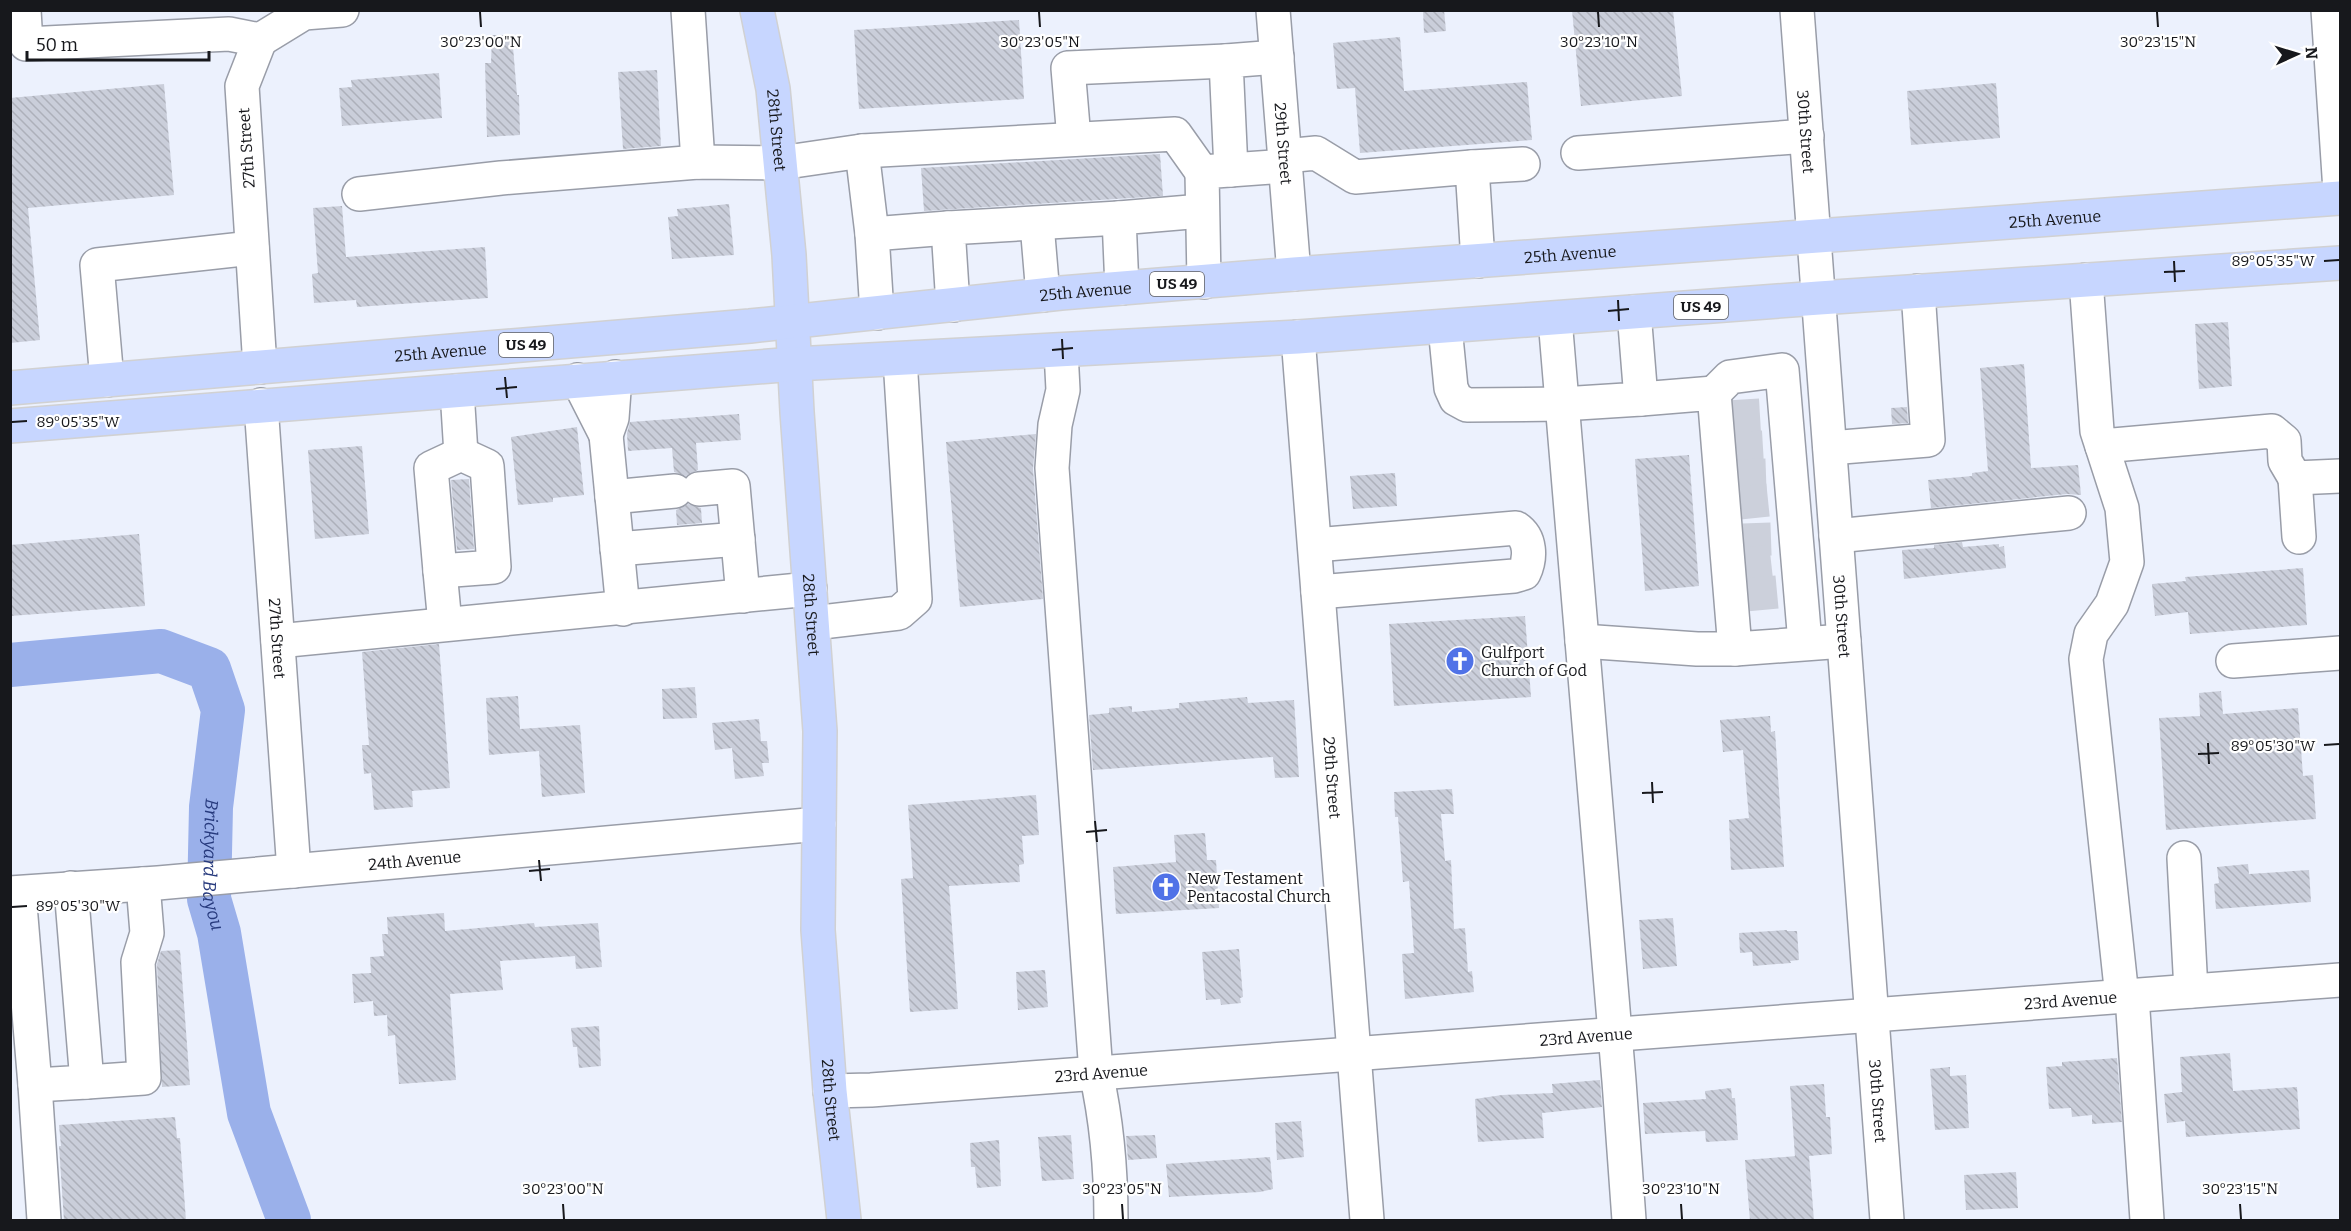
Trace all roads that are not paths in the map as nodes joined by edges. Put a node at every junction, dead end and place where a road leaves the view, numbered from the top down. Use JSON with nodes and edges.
{"nodes":[{"id":1,"x":24,"y":10,"type":"edge"},
{"id":2,"x":342,"y":10,"type":"edge"},
{"id":3,"x":688,"y":10,"type":"edge"},
{"id":4,"x":758,"y":10,"type":"edge"},
{"id":5,"x":1273,"y":10,"type":"edge"},
{"id":6,"x":1797,"y":10,"type":"edge"},
{"id":7,"x":2328,"y":10,"type":"edge"},
{"id":8,"x":228,"y":22,"type":"edge"},
{"id":9,"x":260,"y":40,"type":"junction"},
{"id":10,"x":1277,"y":57,"type":"junction"},
{"id":11,"x":1226,"y":61,"type":"junction"},
{"id":12,"x":1807,"y":136,"type":"junction"},
{"id":13,"x":1074,"y":140,"type":"junction"},
{"id":14,"x":862,"y":152,"type":"junction"},
{"id":15,"x":1578,"y":153,"type":"dead end"},
{"id":16,"x":1285,"y":161,"type":"junction"},
{"id":17,"x":698,"y":162,"type":"junction"},
{"id":18,"x":780,"y":163,"type":"junction"},
{"id":19,"x":1523,"y":164,"type":"dead end"},
{"id":20,"x":1472,"y":167,"type":"junction"},
{"id":21,"x":1216,"y":171,"type":"junction"},
{"id":22,"x":2340,"y":191,"type":"edge"},
{"id":23,"x":358,"y":194,"type":"dead end"},
{"id":24,"x":2340,"y":198,"type":"edge"},
{"id":25,"x":1202,"y":211,"type":"junction"},
{"id":26,"x":1119,"y":218,"type":"junction"},
{"id":27,"x":1037,"y":224,"type":"junction"},
{"id":28,"x":948,"y":228,"type":"junction"},
{"id":29,"x":872,"y":234,"type":"junction"},
{"id":30,"x":1814,"y":235,"type":"junction"},
{"id":31,"x":252,"y":248,"type":"junction"},
{"id":32,"x":1478,"y":261,"type":"junction"},
{"id":33,"x":2340,"y":263,"type":"edge"},
{"id":34,"x":1294,"y":274,"type":"junction"},
{"id":35,"x":2086,"y":280,"type":"junction"},
{"id":36,"x":1204,"y":282,"type":"junction"},
{"id":37,"x":1122,"y":288,"type":"junction"},
{"id":38,"x":1918,"y":291,"type":"junction"},
{"id":39,"x":1043,"y":296,"type":"junction"},
{"id":40,"x":1819,"y":298,"type":"junction"},
{"id":41,"x":952,"y":305,"type":"junction"},
{"id":42,"x":1634,"y":312,"type":"junction"},
{"id":43,"x":878,"y":313,"type":"junction"},
{"id":44,"x":1555,"y":319,"type":"junction"},
{"id":45,"x":792,"y":320,"type":"junction"},
{"id":46,"x":1445,"y":327,"type":"junction"},
{"id":47,"x":1299,"y":337,"type":"junction"},
{"id":48,"x":1061,"y":351,"type":"junction"},
{"id":49,"x":900,"y":359,"type":"junction"},
{"id":50,"x":795,"y":364,"type":"junction"},
{"id":51,"x":260,"y":367,"type":"junction"},
{"id":52,"x":615,"y":377,"type":"junction"},
{"id":53,"x":107,"y":380,"type":"junction"},
{"id":54,"x":578,"y":380,"type":"junction"},
{"id":55,"x":10,"y":388,"type":"edge"},
{"id":56,"x":457,"y":391,"type":"junction"},
{"id":57,"x":1641,"y":399,"type":"junction"},
{"id":58,"x":1562,"y":404,"type":"junction"},
{"id":59,"x":261,"y":405,"type":"junction"},
{"id":60,"x":1719,"y":409,"type":"junction"},
{"id":61,"x":10,"y":426,"type":"edge"},
{"id":62,"x":606,"y":435,"type":"junction"},
{"id":63,"x":2102,"y":446,"type":"junction"},
{"id":64,"x":1830,"y":448,"type":"junction"},
{"id":65,"x":461,"y":454,"type":"junction"},
{"id":66,"x":1753,"y":475,"type":"junction"},
{"id":67,"x":2340,"y":476,"type":"edge"},
{"id":68,"x":2295,"y":478,"type":"junction"},
{"id":69,"x":1833,"y":495,"type":"junction"},
{"id":70,"x":612,"y":497,"type":"junction"},
{"id":71,"x":2069,"y":513,"type":"dead end"},
{"id":72,"x":1836,"y":536,"type":"junction"},
{"id":73,"x":2299,"y":537,"type":"dead end"},
{"id":74,"x":738,"y":539,"type":"junction"},
{"id":75,"x":1315,"y":545,"type":"junction"},
{"id":76,"x":617,"y":549,"type":"junction"},
{"id":77,"x":1761,"y":565,"type":"junction"},
{"id":78,"x":439,"y":567,"type":"junction"},
{"id":79,"x":810,"y":589,"type":"junction"},
{"id":80,"x":1318,"y":592,"type":"junction"},
{"id":81,"x":743,"y":596,"type":"junction"},
{"id":82,"x":623,"y":609,"type":"junction"},
{"id":83,"x":813,"y":623,"type":"junction"},
{"id":84,"x":445,"y":624,"type":"junction"},
{"id":85,"x":278,"y":641,"type":"junction"},
{"id":86,"x":1582,"y":641,"type":"junction"},
{"id":87,"x":1844,"y":641,"type":"junction"},
{"id":88,"x":1805,"y":643,"type":"junction"},
{"id":89,"x":1735,"y":649,"type":"junction"},
{"id":90,"x":2340,"y":653,"type":"edge"},
{"id":91,"x":2233,"y":661,"type":"dead end"},
{"id":92,"x":819,"y":824,"type":"junction"},
{"id":93,"x":2184,"y":858,"type":"dead end"},
{"id":94,"x":280,"y":872,"type":"junction"},
{"id":95,"x":151,"y":883,"type":"junction"},
{"id":96,"x":71,"y":888,"type":"junction"},
{"id":97,"x":15,"y":893,"type":"edge"},
{"id":98,"x":2340,"y":980,"type":"edge"},
{"id":99,"x":2191,"y":991,"type":"junction"},
{"id":100,"x":2127,"y":996,"type":"junction"},
{"id":101,"x":1872,"y":1015,"type":"junction"},
{"id":102,"x":1614,"y":1034,"type":"junction"},
{"id":103,"x":1354,"y":1054,"type":"junction"},
{"id":104,"x":1096,"y":1073,"type":"junction"},
{"id":105,"x":87,"y":1082,"type":"junction"},
{"id":106,"x":35,"y":1085,"type":"junction"},
{"id":107,"x":830,"y":1091,"type":"junction"},
{"id":108,"x":44,"y":1221,"type":"edge"},
{"id":109,"x":844,"y":1221,"type":"edge"},
{"id":110,"x":1111,"y":1221,"type":"edge"},
{"id":111,"x":1367,"y":1221,"type":"edge"},
{"id":112,"x":1629,"y":1221,"type":"edge"},
{"id":113,"x":1887,"y":1221,"type":"edge"},
{"id":114,"x":2147,"y":1221,"type":"edge"}],
"edges":[{"from":1,"to":8,"type":"street"},
{"from":2,"to":9,"type":"street"},
{"from":3,"to":17,"type":"street"},
{"from":4,"to":18,"type":"main road","name":"28th Street"},
{"from":5,"to":10,"type":"street","name":"29th Street"},
{"from":6,"to":12,"type":"street","name":"30th Street"},
{"from":7,"to":22,"type":"street"},
{"from":8,"to":9,"type":"street"},
{"from":9,"to":31,"type":"street","name":"27th Street"},
{"from":10,"to":11,"type":"street"},
{"from":10,"to":16,"type":"street","name":"29th Street"},
{"from":11,"to":13,"type":"street"},
{"from":11,"to":21,"type":"street"},
{"from":12,"to":15,"type":"street"},
{"from":12,"to":30,"type":"street","name":"30th Street"},
{"from":13,"to":14,"type":"street"},
{"from":13,"to":21,"type":"street"},
{"from":14,"to":18,"type":"street"},
{"from":14,"to":29,"type":"street"},
{"from":16,"to":20,"type":"street"},
{"from":16,"to":21,"type":"street"},
{"from":16,"to":34,"type":"street","name":"29th Street"},
{"from":17,"to":18,"type":"street"},
{"from":17,"to":23,"type":"street"},
{"from":18,"to":45,"type":"main road","name":"28th Street"},
{"from":19,"to":20,"type":"street"},
{"from":20,"to":32,"type":"street"},
{"from":21,"to":25,"type":"street"},
{"from":24,"to":30,"type":"main road","name":"25th Avenue","number":"US 49"},
{"from":25,"to":26,"type":"street"},
{"from":25,"to":36,"type":"street"},
{"from":26,"to":27,"type":"street"},
{"from":26,"to":37,"type":"street"},
{"from":27,"to":28,"type":"street"},
{"from":27,"to":39,"type":"street"},
{"from":28,"to":29,"type":"street"},
{"from":28,"to":41,"type":"street"},
{"from":29,"to":43,"type":"street"},
{"from":30,"to":32,"type":"main road","name":"25th Avenue","number":"US 49"},
{"from":30,"to":40,"type":"street","name":"30th Street"},
{"from":31,"to":51,"type":"street","name":"27th Street"},
{"from":31,"to":53,"type":"street"},
{"from":32,"to":34,"type":"main road","name":"25th Avenue","number":"US 49"},
{"from":33,"to":35,"type":"main road","number":"US 49"},
{"from":34,"to":36,"type":"main road","name":"25th Avenue","number":"US 49"},
{"from":35,"to":38,"type":"main road","number":"US 49"},
{"from":35,"to":63,"type":"street"},
{"from":36,"to":37,"type":"main road","name":"25th Avenue","number":"US 49"},
{"from":37,"to":39,"type":"main road","name":"25th Avenue","number":"US 49"},
{"from":38,"to":40,"type":"main road","number":"US 49"},
{"from":38,"to":64,"type":"street"},
{"from":39,"to":41,"type":"main road","name":"25th Avenue","number":"US 49"},
{"from":40,"to":42,"type":"main road","number":"US 49"},
{"from":40,"to":64,"type":"street","name":"30th Street"},
{"from":41,"to":43,"type":"main road","name":"25th Avenue","number":"US 49"},
{"from":42,"to":44,"type":"main road","number":"US 49"},
{"from":42,"to":57,"type":"street"},
{"from":43,"to":45,"type":"main road","name":"25th Avenue","number":"US 49"},
{"from":44,"to":46,"type":"main road","number":"US 49"},
{"from":44,"to":58,"type":"street"},
{"from":45,"to":50,"type":"main road","name":"28th Street"},
{"from":45,"to":51,"type":"main road","name":"25th Avenue","number":"US 49"},
{"from":46,"to":47,"type":"main road","number":"US 49"},
{"from":46,"to":58,"type":"street"},
{"from":47,"to":48,"type":"main road","number":"US 49"},
{"from":47,"to":75,"type":"street","name":"29th Street"},
{"from":48,"to":49,"type":"main road","number":"US 49"},
{"from":48,"to":104,"type":"street"},
{"from":49,"to":50,"type":"main road","number":"US 49"},
{"from":49,"to":83,"type":"street"},
{"from":50,"to":52,"type":"main road","number":"US 49"},
{"from":50,"to":79,"type":"main road","name":"28th Street"},
{"from":51,"to":53,"type":"main road","name":"25th Avenue","number":"US 49"},
{"from":52,"to":54,"type":"main road","number":"US 49"},
{"from":52,"to":62,"type":"street"},
{"from":53,"to":55,"type":"main road","name":"25th Avenue","number":"US 49"},
{"from":54,"to":56,"type":"main road","number":"US 49"},
{"from":54,"to":62,"type":"street"},
{"from":56,"to":59,"type":"main road","number":"US 49"},
{"from":56,"to":65,"type":"street"},
{"from":57,"to":58,"type":"street"},
{"from":57,"to":60,"type":"street"},
{"from":58,"to":86,"type":"street"},
{"from":59,"to":61,"type":"main road","number":"US 49"},
{"from":59,"to":85,"type":"street","name":"27th Street"},
{"from":60,"to":66,"type":"street"},
{"from":60,"to":66,"type":"street"},
{"from":62,"to":70,"type":"street"},
{"from":63,"to":68,"type":"street"},
{"from":63,"to":100,"type":"street"},
{"from":64,"to":69,"type":"street","name":"30th Street"},
{"from":65,"to":78,"type":"street"},
{"from":65,"to":78,"type":"street"},
{"from":66,"to":69,"type":"street"},
{"from":66,"to":77,"type":"street"},
{"from":66,"to":77,"type":"street"},
{"from":67,"to":68,"type":"street"},
{"from":68,"to":73,"type":"street"},
{"from":69,"to":72,"type":"street","name":"30th Street"},
{"from":70,"to":74,"type":"street"},
{"from":70,"to":76,"type":"street"},
{"from":71,"to":72,"type":"street"},
{"from":72,"to":87,"type":"street","name":"30th Street"},
{"from":74,"to":76,"type":"street"},
{"from":74,"to":81,"type":"street"},
{"from":75,"to":80,"type":"street","name":"29th Street"},
{"from":75,"to":80,"type":"street"},
{"from":76,"to":82,"type":"street"},
{"from":77,"to":88,"type":"street"},
{"from":77,"to":89,"type":"street"},
{"from":78,"to":84,"type":"street"},
{"from":79,"to":81,"type":"street"},
{"from":79,"to":83,"type":"main road","name":"28th Street"},
{"from":80,"to":103,"type":"street","name":"29th Street"},
{"from":81,"to":82,"type":"street"},
{"from":82,"to":84,"type":"street"},
{"from":83,"to":92,"type":"main road","name":"28th Street"},
{"from":84,"to":85,"type":"street"},
{"from":85,"to":94,"type":"street","name":"27th Street"},
{"from":86,"to":89,"type":"street"},
{"from":86,"to":102,"type":"street"},
{"from":87,"to":88,"type":"street"},
{"from":87,"to":101,"type":"street","name":"30th Street"},
{"from":88,"to":89,"type":"street"},
{"from":90,"to":91,"type":"street"},
{"from":92,"to":94,"type":"street","name":"24th Avenue"},
{"from":92,"to":107,"type":"main road","name":"28th Street"},
{"from":93,"to":99,"type":"street"},
{"from":94,"to":95,"type":"street","name":"24th Avenue"},
{"from":95,"to":96,"type":"street","name":"24th Avenue"},
{"from":95,"to":105,"type":"street"},
{"from":96,"to":97,"type":"street","name":"24th Avenue"},
{"from":96,"to":105,"type":"street"},
{"from":97,"to":106,"type":"street"},
{"from":98,"to":99,"type":"street","name":"23rd Avenue"},
{"from":99,"to":100,"type":"street","name":"23rd Avenue"},
{"from":100,"to":101,"type":"street","name":"23rd Avenue"},
{"from":100,"to":114,"type":"street"},
{"from":101,"to":102,"type":"street","name":"23rd Avenue"},
{"from":101,"to":113,"type":"street","name":"30th Street"},
{"from":102,"to":103,"type":"street","name":"23rd Avenue"},
{"from":102,"to":112,"type":"street"},
{"from":103,"to":104,"type":"street","name":"23rd Avenue"},
{"from":103,"to":111,"type":"street","name":"29th Street"},
{"from":104,"to":107,"type":"street","name":"23rd Avenue"},
{"from":104,"to":110,"type":"street"},
{"from":105,"to":106,"type":"street"},
{"from":106,"to":108,"type":"street"},
{"from":107,"to":109,"type":"main road","name":"28th Street"}]}
